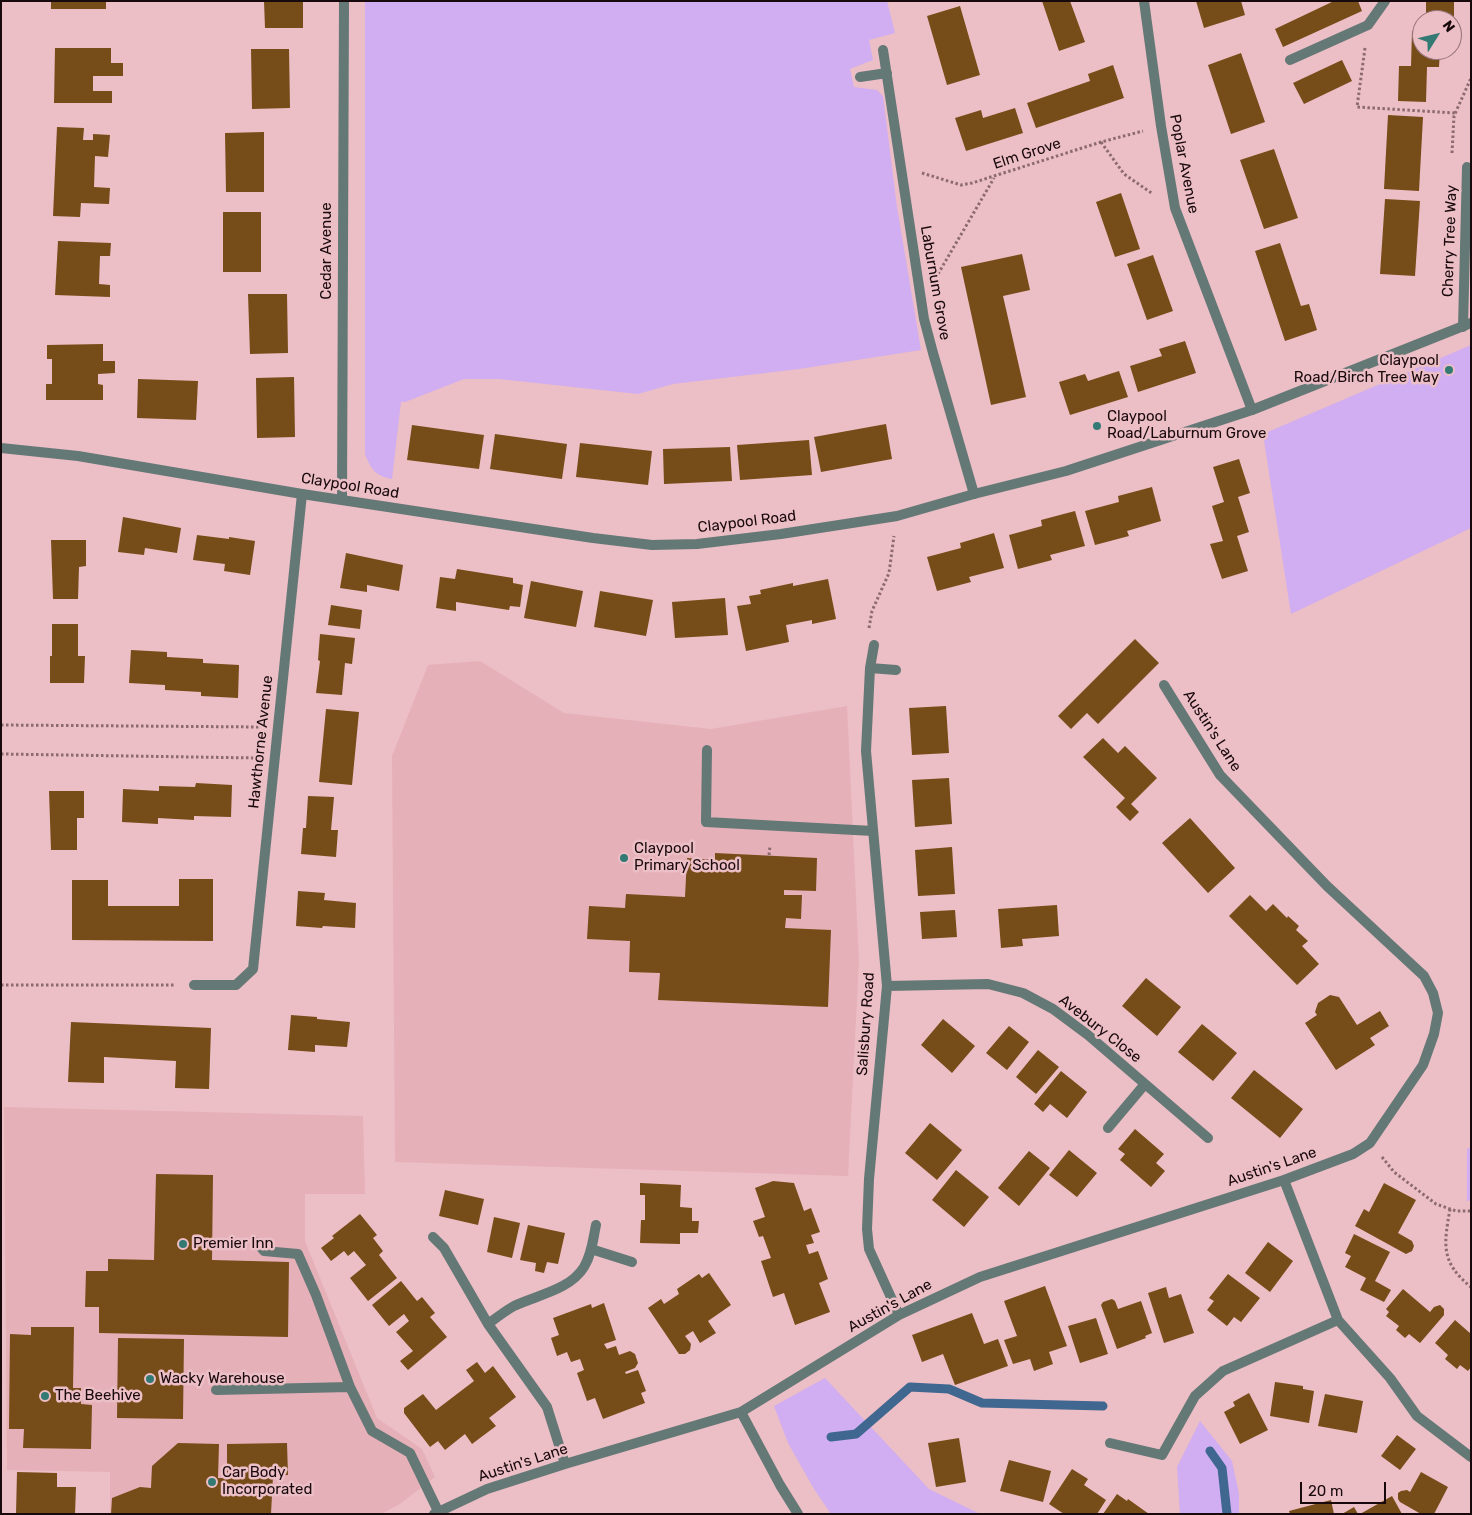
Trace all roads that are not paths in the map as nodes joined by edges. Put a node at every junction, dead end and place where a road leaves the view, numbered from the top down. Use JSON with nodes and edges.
{"nodes":[{"id":1,"x":344,"y":1,"type":"edge"},
{"id":2,"x":1144,"y":1,"type":"edge"},
{"id":3,"x":1385,"y":1,"type":"edge"},
{"id":4,"x":883,"y":50,"type":"dead end"},
{"id":5,"x":1290,"y":60,"type":"dead end"},
{"id":6,"x":886,"y":73,"type":"junction"},
{"id":7,"x":860,"y":77,"type":"dead end"},
{"id":8,"x":1467,"y":167,"type":"road end"},
{"id":9,"x":1467,"y":325,"type":"edge"},
{"id":10,"x":1252,"y":410,"type":"junction"},
{"id":11,"x":1,"y":448,"type":"edge"},
{"id":12,"x":302,"y":494,"type":"junction"},
{"id":13,"x":974,"y":494,"type":"junction"},
{"id":14,"x":342,"y":500,"type":"junction"},
{"id":15,"x":874,"y":644,"type":"road end"},
{"id":16,"x":870,"y":668,"type":"junction"},
{"id":17,"x":896,"y":670,"type":"dead end"},
{"id":18,"x":1164,"y":685,"type":"dead end"},
{"id":19,"x":707,"y":750,"type":"dead end"},
{"id":20,"x":873,"y":831,"type":"junction"},
{"id":21,"x":194,"y":985,"type":"road end"},
{"id":22,"x":887,"y":986,"type":"junction"},
{"id":23,"x":1145,"y":1084,"type":"junction"},
{"id":24,"x":1108,"y":1128,"type":"dead end"},
{"id":25,"x":1208,"y":1138,"type":"dead end"},
{"id":26,"x":1284,"y":1180,"type":"junction"},
{"id":27,"x":596,"y":1225,"type":"dead end"},
{"id":28,"x":433,"y":1237,"type":"dead end"},
{"id":29,"x":256,"y":1242,"type":"dead end"},
{"id":30,"x":591,"y":1249,"type":"junction"},
{"id":31,"x":632,"y":1262,"type":"dead end"},
{"id":32,"x":900,"y":1315,"type":"junction"},
{"id":33,"x":1338,"y":1320,"type":"junction"},
{"id":34,"x":488,"y":1324,"type":"junction"},
{"id":35,"x":350,"y":1388,"type":"junction"},
{"id":36,"x":216,"y":1390,"type":"dead end"},
{"id":37,"x":741,"y":1412,"type":"junction"},
{"id":38,"x":1110,"y":1443,"type":"dead end"},
{"id":39,"x":1471,"y":1457,"type":"edge"},
{"id":40,"x":565,"y":1464,"type":"junction"},
{"id":41,"x":436,"y":1513,"type":"edge"},
{"id":42,"x":798,"y":1514,"type":"edge"}],
"edges":[{"from":1,"to":14,"type":"street","name":"Cedar Avenue"},
{"from":2,"to":10,"type":"street","name":"Poplar Avenue"},
{"from":3,"to":5,"type":"street"},
{"from":4,"to":6,"type":"street","name":"Laburnum Grove"},
{"from":6,"to":7,"type":"street"},
{"from":6,"to":13,"type":"street","name":"Laburnum Grove"},
{"from":8,"to":9,"type":"street","name":"Cherry Tree Way"},
{"from":9,"to":10,"type":"street","name":"Claypool Road"},
{"from":10,"to":13,"type":"street","name":"Claypool Road"},
{"from":11,"to":12,"type":"street","name":"Claypool Road"},
{"from":12,"to":14,"type":"street","name":"Claypool Road"},
{"from":12,"to":21,"type":"street","name":"Hawthorne Avenue"},
{"from":13,"to":14,"type":"street","name":"Claypool Road"},
{"from":15,"to":16,"type":"street","name":"Salisbury Road"},
{"from":16,"to":17,"type":"street"},
{"from":16,"to":20,"type":"street","name":"Salisbury Road"},
{"from":18,"to":26,"type":"street","name":"Austin's Lane"},
{"from":19,"to":20,"type":"street"},
{"from":20,"to":22,"type":"street","name":"Salisbury Road"},
{"from":22,"to":23,"type":"street","name":"Avebury Close"},
{"from":22,"to":32,"type":"street","name":"Salisbury Road"},
{"from":23,"to":24,"type":"street","name":"Avebury Close"},
{"from":23,"to":25,"type":"street","name":"Avebury Close"},
{"from":26,"to":32,"type":"street","name":"Austin's Lane"},
{"from":26,"to":33,"type":"street"},
{"from":27,"to":30,"type":"street"},
{"from":28,"to":34,"type":"street"},
{"from":29,"to":35,"type":"street"},
{"from":30,"to":31,"type":"street"},
{"from":30,"to":34,"type":"street"},
{"from":32,"to":37,"type":"street","name":"Austin's Lane"},
{"from":33,"to":38,"type":"street"},
{"from":33,"to":39,"type":"street"},
{"from":34,"to":40,"type":"street"},
{"from":35,"to":36,"type":"street"},
{"from":35,"to":41,"type":"street"},
{"from":37,"to":40,"type":"street","name":"Austin's Lane"},
{"from":37,"to":42,"type":"street"},
{"from":40,"to":41,"type":"street","name":"Austin's Lane"}]}
